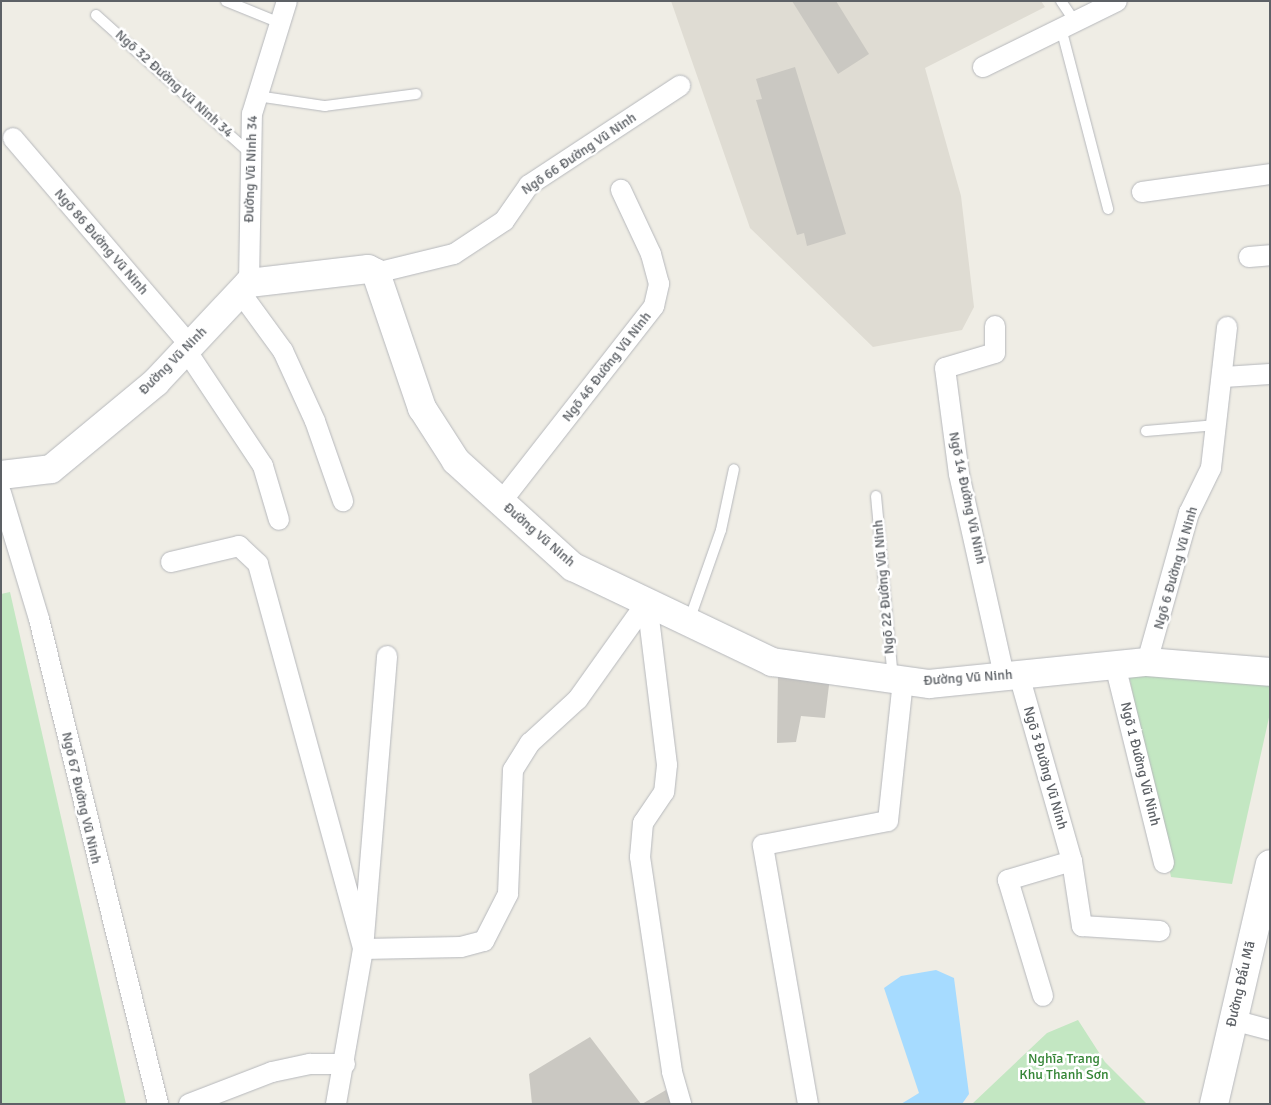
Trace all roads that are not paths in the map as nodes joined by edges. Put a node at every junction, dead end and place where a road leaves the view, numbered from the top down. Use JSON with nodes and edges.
{"nodes":[{"id":1,"x":226,"y":1,"type":"edge"},
{"id":2,"x":287,"y":1,"type":"edge"},
{"id":3,"x":1061,"y":1,"type":"edge"},
{"id":4,"x":1117,"y":1,"type":"edge"},
{"id":5,"x":96,"y":15,"type":"dead end"},
{"id":6,"x":280,"y":23,"type":"junction"},
{"id":7,"x":1068,"y":25,"type":"junction"},
{"id":8,"x":983,"y":67,"type":"dead end"},
{"id":9,"x":680,"y":86,"type":"dead end"},
{"id":10,"x":416,"y":94,"type":"dead end"},
{"id":11,"x":257,"y":96,"type":"junction"},
{"id":12,"x":13,"y":138,"type":"dead end"},
{"id":13,"x":251,"y":153,"type":"junction"},
{"id":14,"x":1270,"y":174,"type":"edge"},
{"id":15,"x":621,"y":190,"type":"dead end"},
{"id":16,"x":1142,"y":192,"type":"dead end"},
{"id":17,"x":1108,"y":209,"type":"dead end"},
{"id":18,"x":1270,"y":255,"type":"edge"},
{"id":19,"x":1249,"y":257,"type":"dead end"},
{"id":20,"x":376,"y":272,"type":"junction"},
{"id":21,"x":244,"y":287,"type":"junction"},
{"id":22,"x":995,"y":326,"type":"dead end"},
{"id":23,"x":1227,"y":327,"type":"dead end"},
{"id":24,"x":188,"y":347,"type":"junction"},
{"id":25,"x":1270,"y":374,"type":"edge"},
{"id":26,"x":1224,"y":377,"type":"junction"},
{"id":27,"x":1218,"y":425,"type":"junction"},
{"id":28,"x":1146,"y":431,"type":"dead end"},
{"id":29,"x":734,"y":469,"type":"dead end"},
{"id":30,"x":1,"y":475,"type":"edge"},
{"id":31,"x":1,"y":494,"type":"edge"},
{"id":32,"x":876,"y":496,"type":"dead end"},
{"id":33,"x":343,"y":501,"type":"dead end"},
{"id":34,"x":501,"y":502,"type":"junction"},
{"id":35,"x":279,"y":520,"type":"dead end"},
{"id":36,"x":171,"y":562,"type":"dead end"},
{"id":37,"x":647,"y":602,"type":"junction"},
{"id":38,"x":689,"y":622,"type":"junction"},
{"id":39,"x":387,"y":656,"type":"dead end"},
{"id":40,"x":1147,"y":662,"type":"junction"},
{"id":41,"x":1116,"y":665,"type":"junction"},
{"id":42,"x":1270,"y":672,"type":"edge"},
{"id":43,"x":1012,"y":675,"type":"junction"},
{"id":44,"x":898,"y":679,"type":"junction"},
{"id":45,"x":1072,"y":861,"type":"junction"},
{"id":46,"x":1164,"y":863,"type":"dead end"},
{"id":47,"x":1270,"y":864,"type":"edge"},
{"id":48,"x":1160,"y":931,"type":"dead end"},
{"id":49,"x":363,"y":949,"type":"junction"},
{"id":50,"x":1042,"y":996,"type":"dead end"},
{"id":51,"x":1233,"y":1020,"type":"junction"},
{"id":52,"x":1270,"y":1030,"type":"edge"},
{"id":53,"x":345,"y":1064,"type":"junction"},
{"id":54,"x":158,"y":1104,"type":"edge"},
{"id":55,"x":189,"y":1104,"type":"edge"},
{"id":56,"x":336,"y":1104,"type":"edge"},
{"id":57,"x":681,"y":1104,"type":"edge"},
{"id":58,"x":808,"y":1104,"type":"edge"},
{"id":59,"x":1214,"y":1104,"type":"edge"}],
"edges":[{"from":1,"to":6,"type":"lane"},
{"from":2,"to":6,"type":"street","name":"Đường Vũ Ninh 34"},
{"from":3,"to":7,"type":"lane"},
{"from":4,"to":7,"type":"street"},
{"from":5,"to":13,"type":"lane","name":"Ngõ 32 Đường Vũ Ninh 34"},
{"from":6,"to":11,"type":"street","name":"Đường Vũ Ninh 34"},
{"from":7,"to":8,"type":"street"},
{"from":7,"to":17,"type":"lane"},
{"from":9,"to":20,"type":"street","name":"Ngõ 66 Đường Vũ Ninh"},
{"from":10,"to":11,"type":"lane"},
{"from":11,"to":13,"type":"street","name":"Đường Vũ Ninh 34"},
{"from":12,"to":24,"type":"street","name":"Ngõ 86 Đường Vũ Ninh"},
{"from":13,"to":21,"type":"street","name":"Đường Vũ Ninh 34"},
{"from":14,"to":16,"type":"street"},
{"from":15,"to":34,"type":"street","name":"Ngõ 46 Đường Vũ Ninh"},
{"from":18,"to":19,"type":"street"},
{"from":20,"to":21,"type":"street"},
{"from":20,"to":34,"type":"street","name":"Đường Vũ Ninh"},
{"from":21,"to":24,"type":"street","name":"Đường Vũ Ninh"},
{"from":21,"to":33,"type":"street"},
{"from":22,"to":43,"type":"street","name":"Ngõ 14 Đường Vũ Ninh"},
{"from":23,"to":26,"type":"street","name":"Ngõ 6 Đường Vũ Ninh"},
{"from":24,"to":30,"type":"street","name":"Đường Vũ Ninh"},
{"from":24,"to":35,"type":"street","name":"Ngõ 86 Đường Vũ Ninh"},
{"from":25,"to":26,"type":"street"},
{"from":26,"to":27,"type":"street","name":"Ngõ 6 Đường Vũ Ninh"},
{"from":27,"to":28,"type":"lane"},
{"from":27,"to":40,"type":"street","name":"Ngõ 6 Đường Vũ Ninh"},
{"from":29,"to":38,"type":"lane"},
{"from":31,"to":54,"type":"street","name":"Ngõ 67 Đường Vũ Ninh"},
{"from":32,"to":44,"type":"lane","name":"Ngõ 22 Đường Vũ Ninh"},
{"from":34,"to":37,"type":"street","name":"Đường Vũ Ninh"},
{"from":36,"to":49,"type":"street"},
{"from":37,"to":38,"type":"street","name":"Đường Vũ Ninh"},
{"from":37,"to":49,"type":"street"},
{"from":37,"to":57,"type":"street"},
{"from":38,"to":44,"type":"street","name":"Đường Vũ Ninh"},
{"from":39,"to":49,"type":"street"},
{"from":40,"to":41,"type":"street","name":"Đường Vũ Ninh"},
{"from":40,"to":42,"type":"street","name":"Đường Vũ Ninh"},
{"from":41,"to":43,"type":"street","name":"Đường Vũ Ninh"},
{"from":41,"to":46,"type":"street","name":"Ngõ 1 Đường Vũ Ninh"},
{"from":43,"to":44,"type":"street","name":"Đường Vũ Ninh"},
{"from":43,"to":45,"type":"street","name":"Ngõ 3 Đường Vũ Ninh"},
{"from":44,"to":58,"type":"street"},
{"from":45,"to":48,"type":"street","name":"Ngõ 3 Đường Vũ Ninh"},
{"from":45,"to":50,"type":"street"},
{"from":47,"to":51,"type":"street","name":"Đường Đấu Mã"},
{"from":49,"to":53,"type":"street"},
{"from":51,"to":52,"type":"street"},
{"from":51,"to":59,"type":"street","name":"Đường Đấu Mã"},
{"from":53,"to":55,"type":"street"},
{"from":53,"to":56,"type":"street"}]}
